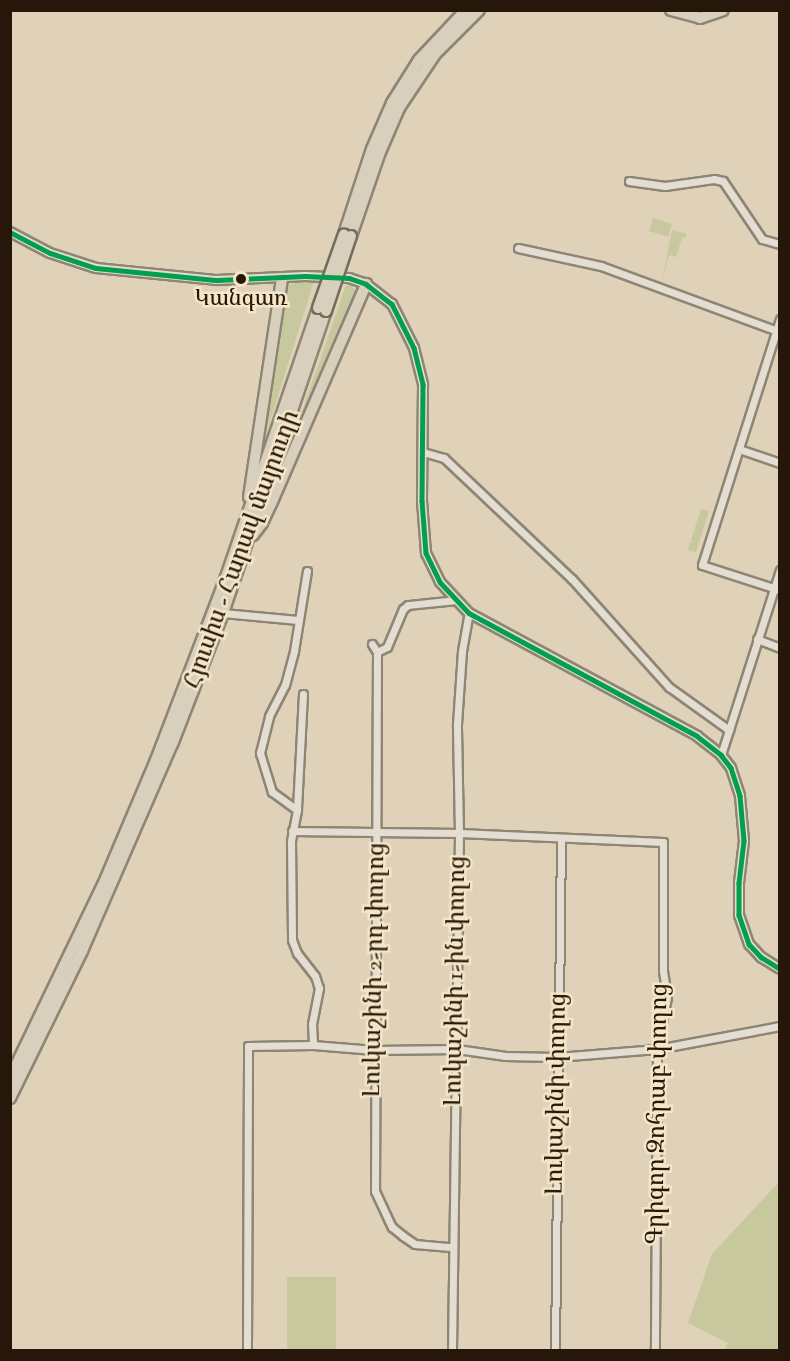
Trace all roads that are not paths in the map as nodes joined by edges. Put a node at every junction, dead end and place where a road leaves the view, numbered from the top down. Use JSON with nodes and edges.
{"nodes":[{"id":1,"x":466,"y":10,"type":"edge"},
{"id":2,"x":479,"y":10,"type":"edge"},
{"id":3,"x":723,"y":10,"type":"edge"},
{"id":4,"x":676,"y":12,"type":"edge"},
{"id":5,"x":629,"y":182,"type":"dead end"},
{"id":6,"x":352,"y":221,"type":"junction"},
{"id":7,"x":10,"y":232,"type":"edge"},
{"id":8,"x":780,"y":244,"type":"edge"},
{"id":9,"x":519,"y":248,"type":"dead end"},
{"id":10,"x":282,"y":278,"type":"junction"},
{"id":11,"x":366,"y":284,"type":"junction"},
{"id":12,"x":322,"y":309,"type":"junction"},
{"id":13,"x":780,"y":319,"type":"edge"},
{"id":14,"x":778,"y":331,"type":"edge"},
{"id":15,"x":739,"y":449,"type":"junction"},
{"id":16,"x":423,"y":452,"type":"junction"},
{"id":17,"x":780,"y":463,"type":"edge"},
{"id":18,"x":249,"y":509,"type":"junction"},
{"id":19,"x":248,"y":539,"type":"junction"},
{"id":20,"x":780,"y":570,"type":"edge"},
{"id":21,"x":307,"y":571,"type":"dead end"},
{"id":22,"x":777,"y":589,"type":"edge"},
{"id":23,"x":456,"y":600,"type":"junction"},
{"id":24,"x":223,"y":613,"type":"junction"},
{"id":25,"x":469,"y":613,"type":"junction"},
{"id":26,"x":298,"y":620,"type":"junction"},
{"id":27,"x":757,"y":639,"type":"junction"},
{"id":28,"x":372,"y":644,"type":"dead end"},
{"id":29,"x":780,"y":648,"type":"edge"},
{"id":30,"x":377,"y":652,"type":"junction"},
{"id":31,"x":303,"y":694,"type":"dead end"},
{"id":32,"x":729,"y":730,"type":"junction"},
{"id":33,"x":721,"y":754,"type":"junction"},
{"id":34,"x":297,"y":810,"type":"junction"},
{"id":35,"x":292,"y":831,"type":"junction"},
{"id":36,"x":378,"y":833,"type":"junction"},
{"id":37,"x":459,"y":833,"type":"junction"},
{"id":38,"x":561,"y":838,"type":"junction"},
{"id":39,"x":780,"y":969,"type":"edge"},
{"id":40,"x":780,"y":1026,"type":"edge"},
{"id":41,"x":313,"y":1045,"type":"junction"},
{"id":42,"x":457,"y":1049,"type":"junction"},
{"id":43,"x":657,"y":1049,"type":"junction"},
{"id":44,"x":374,"y":1050,"type":"junction"},
{"id":45,"x":557,"y":1057,"type":"junction"},
{"id":46,"x":10,"y":1078,"type":"edge"},
{"id":47,"x":10,"y":1098,"type":"edge"},
{"id":48,"x":453,"y":1247,"type":"junction"},
{"id":49,"x":247,"y":1350,"type":"edge"},
{"id":50,"x":452,"y":1350,"type":"edge"},
{"id":51,"x":555,"y":1350,"type":"edge"},
{"id":52,"x":655,"y":1350,"type":"edge"}],
"edges":[{"from":1,"to":6,"type":"highway","name":"Հյուսիս - Հարավ մայրուղի"},
{"from":2,"to":6,"type":"highway","name":"Հյուսիս - Հարավ մայրուղի"},
{"from":3,"to":4,"type":"highway"},
{"from":5,"to":8,"type":"street"},
{"from":6,"to":12,"type":"highway","name":"Հյուսիս - Հարավ մայրուղի","bridge":true},
{"from":7,"to":10,"type":"street"},
{"from":9,"to":14,"type":"street"},
{"from":10,"to":11,"type":"street"},
{"from":10,"to":18,"type":"highway"},
{"from":11,"to":16,"type":"street"},
{"from":11,"to":19,"type":"highway"},
{"from":12,"to":18,"type":"highway","name":"Հյուսիս - Հարավ մայրուղի"},
{"from":12,"to":19,"type":"highway","name":"Հյուսիս - Հարավ մայրուղի"},
{"from":13,"to":14,"type":"street"},
{"from":14,"to":15,"type":"street"},
{"from":15,"to":17,"type":"street"},
{"from":15,"to":22,"type":"street"},
{"from":16,"to":23,"type":"street"},
{"from":16,"to":32,"type":"street"},
{"from":18,"to":46,"type":"highway","name":"Հյուսիս - Հարավ մայրուղի"},
{"from":19,"to":24,"type":"highway","name":"Հյուսիս - Հարավ մայրուղի"},
{"from":20,"to":22,"type":"street"},
{"from":21,"to":26,"type":"street"},
{"from":22,"to":27,"type":"street"},
{"from":23,"to":25,"type":"street"},
{"from":23,"to":30,"type":"street"},
{"from":24,"to":26,"type":"street"},
{"from":24,"to":47,"type":"highway","name":"Հյուսիս - Հարավ մայրուղի"},
{"from":25,"to":33,"type":"street"},
{"from":25,"to":37,"type":"street","name":"Լուկաշինի 1-ին փողոց"},
{"from":26,"to":34,"type":"street"},
{"from":27,"to":29,"type":"street"},
{"from":27,"to":32,"type":"street"},
{"from":28,"to":30,"type":"street"},
{"from":30,"to":36,"type":"street","name":"Լուկաշինի 2-րդ փողոց"},
{"from":31,"to":34,"type":"street"},
{"from":32,"to":33,"type":"street"},
{"from":33,"to":39,"type":"street"},
{"from":34,"to":35,"type":"street"},
{"from":35,"to":36,"type":"street"},
{"from":35,"to":41,"type":"street"},
{"from":36,"to":37,"type":"street"},
{"from":36,"to":44,"type":"street","name":"Լուկաշինի 2-րդ փողոց"},
{"from":37,"to":38,"type":"street"},
{"from":37,"to":42,"type":"street","name":"Լուկաշինի 1-ին փողոց"},
{"from":38,"to":43,"type":"street","name":"Գրիգոր Զոհրաբ փողոց"},
{"from":38,"to":45,"type":"street","name":"Լուկաշինի փողոց"},
{"from":40,"to":43,"type":"street"},
{"from":41,"to":44,"type":"street"},
{"from":41,"to":49,"type":"street"},
{"from":42,"to":44,"type":"street"},
{"from":42,"to":45,"type":"street"},
{"from":42,"to":48,"type":"street","name":"Լուկաշինի 1-ին փողոց"},
{"from":43,"to":45,"type":"street"},
{"from":43,"to":52,"type":"street","name":"Գրիգոր Զոհրաբ փողոց"},
{"from":44,"to":48,"type":"street","name":"Լուկաշինի 2-րդ փողոց"},
{"from":45,"to":51,"type":"street","name":"Լուկաշինի փողոց"},
{"from":48,"to":50,"type":"street","name":"Լուկաշինի 1-ին փողոց"}]}
